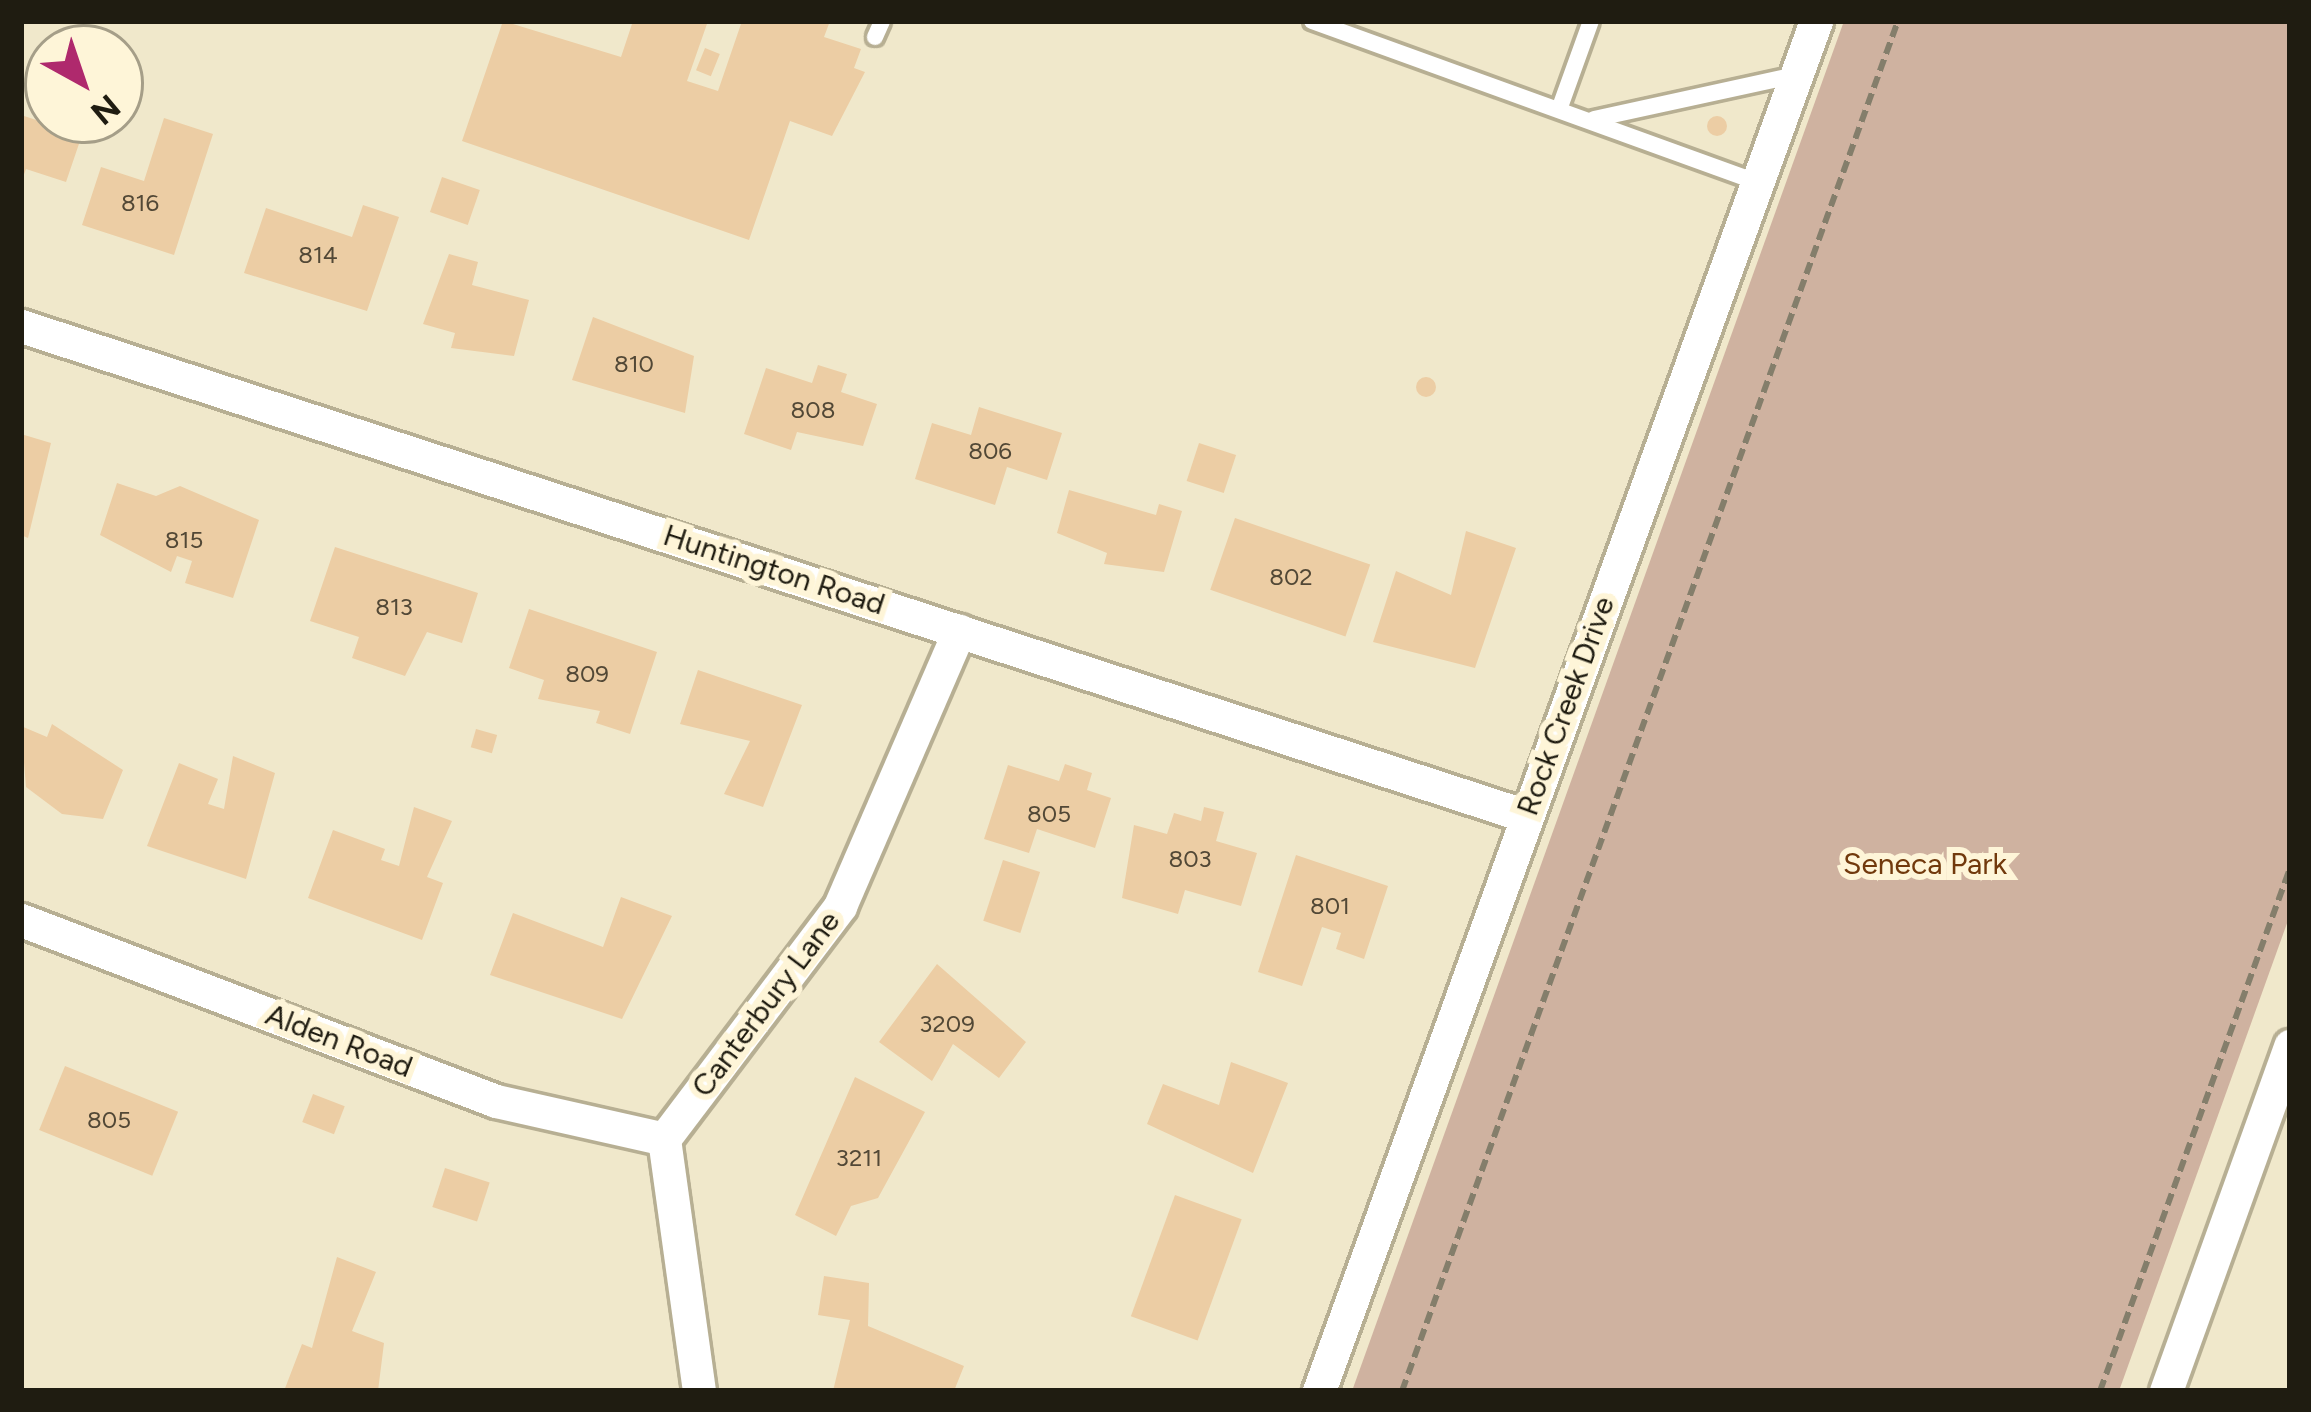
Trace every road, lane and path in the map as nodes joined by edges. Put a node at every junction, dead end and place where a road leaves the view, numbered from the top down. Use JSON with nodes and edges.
{"nodes":[{"id":1,"x":1312,"y":21,"type":"edge"},
{"id":2,"x":1592,"y":21,"type":"edge"},
{"id":3,"x":1816,"y":21,"type":"edge"},
{"id":4,"x":1898,"y":21,"type":"edge"},
{"id":5,"x":1796,"y":75,"type":"junction"},
{"id":6,"x":1560,"y":107,"type":"junction"},
{"id":7,"x":1594,"y":119,"type":"junction"},
{"id":8,"x":1757,"y":182,"type":"junction"},
{"id":9,"x":21,"y":326,"type":"edge"},
{"id":10,"x":959,"y":631,"type":"junction"},
{"id":11,"x":1526,"y":816,"type":"junction"},
{"id":12,"x":2290,"y":868,"type":"edge"},
{"id":13,"x":21,"y":920,"type":"edge"},
{"id":14,"x":2290,"y":1046,"type":"edge"},
{"id":15,"x":664,"y":1139,"type":"junction"},
{"id":16,"x":699,"y":1391,"type":"edge"},
{"id":17,"x":1319,"y":1391,"type":"edge"},
{"id":18,"x":1402,"y":1391,"type":"edge"},
{"id":19,"x":2101,"y":1391,"type":"edge"},
{"id":20,"x":2167,"y":1391,"type":"edge"}],
"edges":[{"from":1,"to":6,"type":"lane"},
{"from":2,"to":6,"type":"lane"},
{"from":3,"to":5,"type":"street","name":"Rock Creek Drive"},
{"from":4,"to":18,"type":"path"},
{"from":5,"to":7,"type":"lane"},
{"from":5,"to":8,"type":"street","name":"Rock Creek Drive"},
{"from":6,"to":7,"type":"lane"},
{"from":7,"to":8,"type":"lane"},
{"from":8,"to":11,"type":"street","name":"Rock Creek Drive"},
{"from":9,"to":10,"type":"street","name":"Huntington Road"},
{"from":10,"to":11,"type":"street","name":"Huntington Road"},
{"from":10,"to":15,"type":"street","name":"Canterbury Lane"},
{"from":11,"to":17,"type":"street","name":"Rock Creek Drive"},
{"from":12,"to":19,"type":"path"},
{"from":13,"to":15,"type":"street","name":"Alden Road"},
{"from":14,"to":20,"type":"street"},
{"from":15,"to":16,"type":"street"}]}
